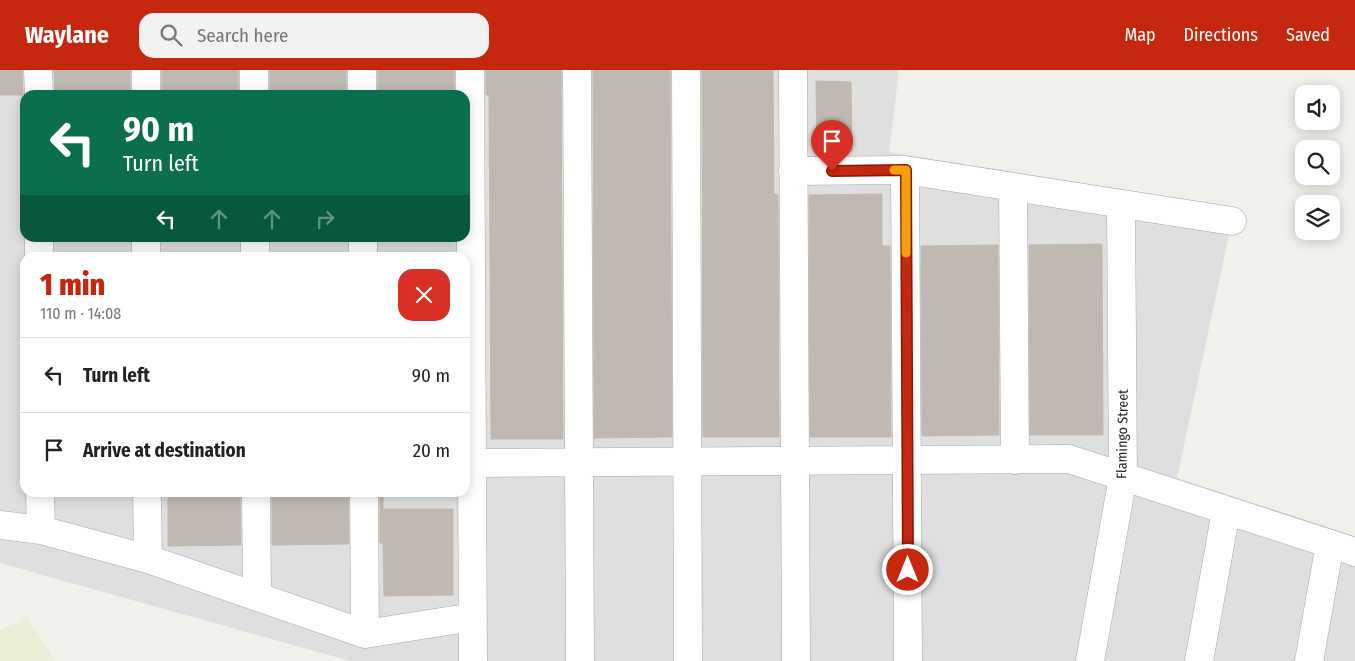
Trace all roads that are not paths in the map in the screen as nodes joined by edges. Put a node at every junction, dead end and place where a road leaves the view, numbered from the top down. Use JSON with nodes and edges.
{"nodes":[{"id":1,"x":38,"y":70,"type":"edge"},
{"id":2,"x":146,"y":70,"type":"edge"},
{"id":3,"x":254,"y":70,"type":"edge"},
{"id":4,"x":362,"y":70,"type":"edge"},
{"id":5,"x":470,"y":70,"type":"edge"},
{"id":6,"x":578,"y":70,"type":"edge"},
{"id":7,"x":686,"y":70,"type":"edge"},
{"id":8,"x":793,"y":70,"type":"edge"},
{"id":9,"x":38,"y":90,"type":"edge"},
{"id":10,"x":146,"y":90,"type":"edge"},
{"id":11,"x":254,"y":90,"type":"edge"},
{"id":12,"x":362,"y":90,"type":"edge"},
{"id":13,"x":906,"y":170,"type":"junction"},
{"id":14,"x":793,"y":171,"type":"junction"},
{"id":15,"x":1013,"y":187,"type":"junction"},
{"id":16,"x":1121,"y":204,"type":"junction"},
{"id":17,"x":1232,"y":221,"type":"dead end"},
{"id":18,"x":1015,"y":460,"type":"junction"},
{"id":19,"x":795,"y":461,"type":"junction"},
{"id":20,"x":907,"y":461,"type":"junction"},
{"id":21,"x":687,"y":462,"type":"junction"},
{"id":22,"x":579,"y":463,"type":"junction"},
{"id":23,"x":472,"y":464,"type":"junction"},
{"id":24,"x":1123,"y":477,"type":"junction"},
{"id":25,"x":40,"y":497,"type":"edge"},
{"id":26,"x":147,"y":497,"type":"edge"},
{"id":27,"x":256,"y":497,"type":"edge"},
{"id":28,"x":364,"y":497,"type":"edge"},
{"id":29,"x":1226,"y":511,"type":"junction"},
{"id":30,"x":0,"y":525,"type":"edge"},
{"id":31,"x":40,"y":530,"type":"junction"},
{"id":32,"x":1342,"y":548,"type":"edge"},
{"id":33,"x":148,"y":559,"type":"junction"},
{"id":34,"x":256,"y":596,"type":"junction"},
{"id":35,"x":472,"y":617,"type":"junction"},
{"id":36,"x":365,"y":634,"type":"junction"},
{"id":37,"x":473,"y":661,"type":"edge"},
{"id":38,"x":580,"y":661,"type":"edge"},
{"id":39,"x":688,"y":661,"type":"edge"},
{"id":40,"x":796,"y":661,"type":"edge"},
{"id":41,"x":908,"y":661,"type":"edge"},
{"id":42,"x":1090,"y":661,"type":"edge"},
{"id":43,"x":1200,"y":661,"type":"edge"},
{"id":44,"x":1309,"y":661,"type":"edge"}],
"edges":[{"from":1,"to":9,"type":"street"},
{"from":2,"to":10,"type":"street"},
{"from":3,"to":11,"type":"street"},
{"from":4,"to":12,"type":"street"},
{"from":5,"to":23,"type":"street"},
{"from":6,"to":22,"type":"street"},
{"from":7,"to":21,"type":"street"},
{"from":8,"to":14,"type":"street"},
{"from":13,"to":14,"type":"street"},
{"from":13,"to":15,"type":"street"},
{"from":13,"to":20,"type":"street"},
{"from":14,"to":19,"type":"street"},
{"from":15,"to":16,"type":"street"},
{"from":15,"to":18,"type":"street"},
{"from":16,"to":17,"type":"street"},
{"from":16,"to":24,"type":"street","name":"Flamingo Street"},
{"from":18,"to":20,"type":"street"},
{"from":18,"to":24,"type":"street"},
{"from":19,"to":20,"type":"street"},
{"from":19,"to":21,"type":"street"},
{"from":19,"to":40,"type":"street"},
{"from":20,"to":41,"type":"street"},
{"from":21,"to":22,"type":"street"},
{"from":21,"to":39,"type":"street"},
{"from":22,"to":23,"type":"street"},
{"from":22,"to":38,"type":"street"},
{"from":23,"to":35,"type":"street"},
{"from":24,"to":29,"type":"street"},
{"from":24,"to":42,"type":"street","name":"Flamingo Street"},
{"from":25,"to":31,"type":"street"},
{"from":26,"to":33,"type":"street"},
{"from":27,"to":34,"type":"street"},
{"from":28,"to":36,"type":"street"},
{"from":29,"to":32,"type":"street"},
{"from":29,"to":43,"type":"street"},
{"from":30,"to":31,"type":"street"},
{"from":31,"to":33,"type":"street"},
{"from":32,"to":44,"type":"street"},
{"from":33,"to":34,"type":"street"},
{"from":34,"to":36,"type":"street"},
{"from":35,"to":36,"type":"street"},
{"from":35,"to":37,"type":"street"}]}
